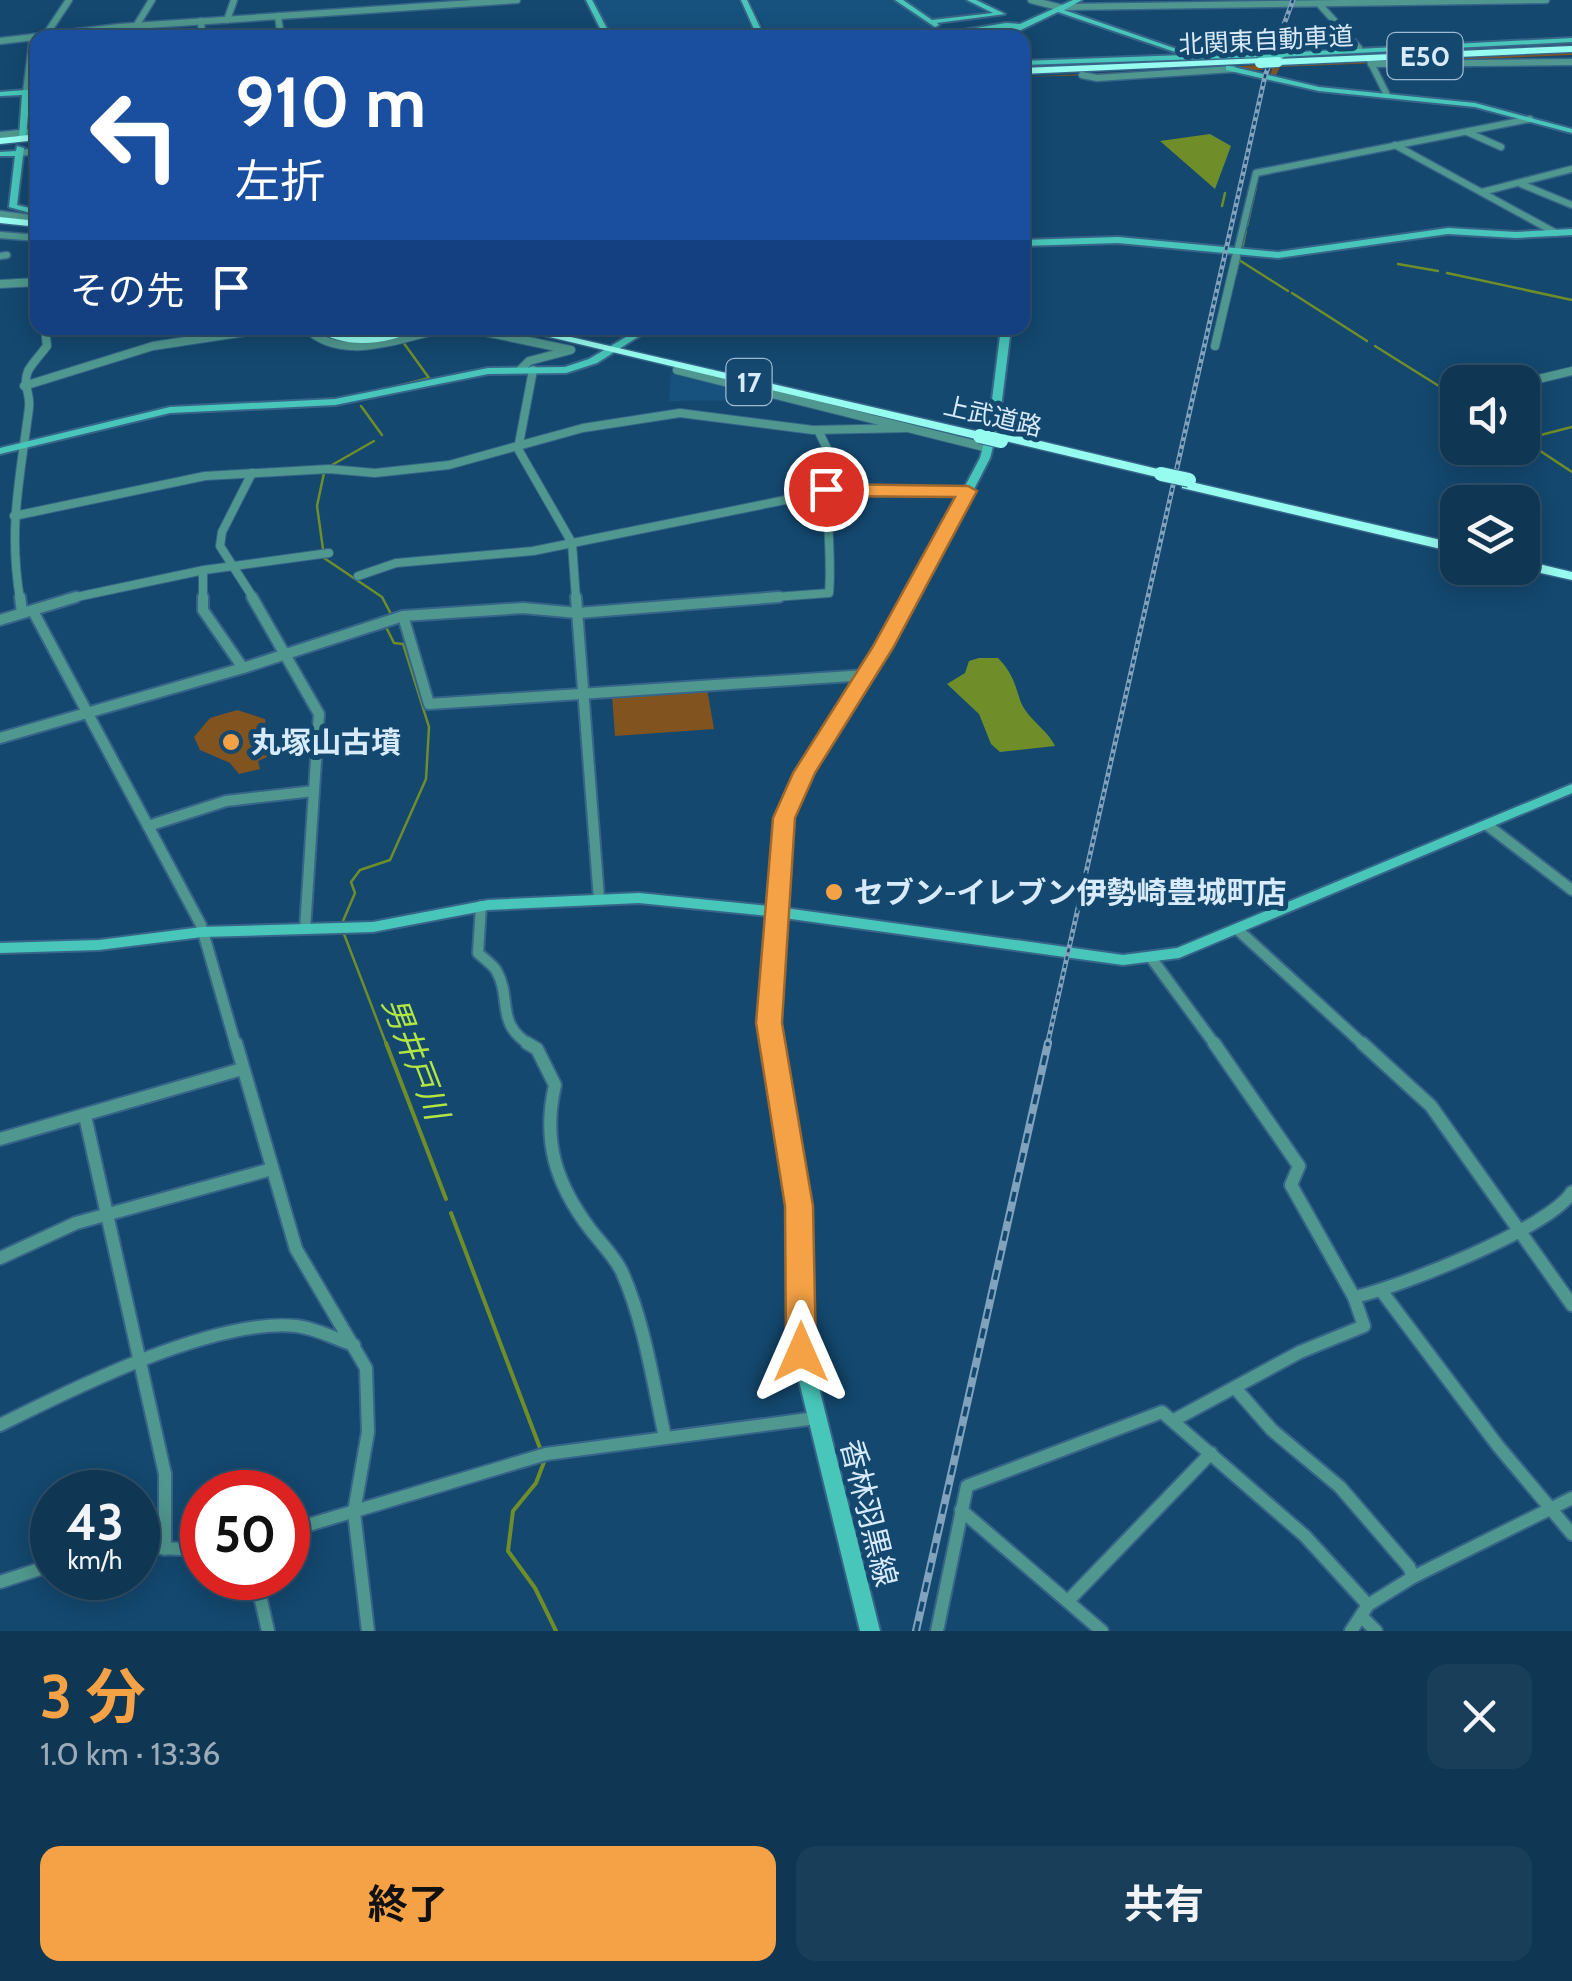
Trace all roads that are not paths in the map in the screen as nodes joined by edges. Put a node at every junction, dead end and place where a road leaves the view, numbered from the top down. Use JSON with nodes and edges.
{"nodes":[{"id":1,"x":70,"y":0,"type":"edge"},
{"id":2,"x":152,"y":0,"type":"edge"},
{"id":3,"x":234,"y":0,"type":"edge"},
{"id":4,"x":517,"y":0,"type":"edge"},
{"id":5,"x":590,"y":0,"type":"edge"},
{"id":6,"x":744,"y":0,"type":"edge"},
{"id":7,"x":898,"y":0,"type":"edge"},
{"id":8,"x":970,"y":0,"type":"edge"},
{"id":9,"x":1031,"y":0,"type":"edge"},
{"id":10,"x":1079,"y":0,"type":"edge"},
{"id":11,"x":1160,"y":0,"type":"edge"},
{"id":12,"x":1546,"y":0,"type":"edge"},
{"id":13,"x":473,"y":2,"type":"edge"},
{"id":14,"x":1181,"y":2,"type":"edge"},
{"id":15,"x":1261,"y":2,"type":"edge"},
{"id":16,"x":1286,"y":2,"type":"edge"},
{"id":17,"x":1343,"y":2,"type":"edge"},
{"id":18,"x":1320,"y":5,"type":"junction"},
{"id":19,"x":1062,"y":8,"type":"junction"},
{"id":20,"x":278,"y":16,"type":"junction"},
{"id":21,"x":227,"y":20,"type":"junction"},
{"id":22,"x":201,"y":22,"type":"junction"},
{"id":23,"x":931,"y":22,"type":"junction"},
{"id":24,"x":136,"y":26,"type":"junction"},
{"id":25,"x":1024,"y":27,"type":"junction"},
{"id":26,"x":49,"y":30,"type":"edge"},
{"id":27,"x":100,"y":30,"type":"edge"},
{"id":28,"x":202,"y":30,"type":"edge"},
{"id":29,"x":280,"y":30,"type":"edge"},
{"id":30,"x":605,"y":30,"type":"edge"},
{"id":31,"x":758,"y":30,"type":"edge"},
{"id":32,"x":942,"y":30,"type":"edge"},
{"id":33,"x":974,"y":30,"type":"edge"},
{"id":34,"x":1017,"y":30,"type":"edge"},
{"id":35,"x":30,"y":37,"type":"edge"},
{"id":36,"x":0,"y":41,"type":"edge"},
{"id":37,"x":1572,"y":45,"type":"edge"},
{"id":38,"x":1359,"y":48,"type":"dead end"},
{"id":39,"x":1190,"y":55,"type":"dead end"},
{"id":40,"x":1261,"y":59,"type":"junction"},
{"id":41,"x":30,"y":61,"type":"edge"},
{"id":42,"x":1572,"y":62,"type":"edge"},
{"id":43,"x":1030,"y":68,"type":"edge"},
{"id":44,"x":1231,"y":68,"type":"joint"},
{"id":45,"x":1030,"y":69,"type":"edge"},
{"id":46,"x":1082,"y":75,"type":"dead end"},
{"id":47,"x":26,"y":92,"type":"junction"},
{"id":48,"x":30,"y":92,"type":"edge"},
{"id":49,"x":0,"y":94,"type":"edge"},
{"id":50,"x":1387,"y":95,"type":"junction"},
{"id":51,"x":30,"y":116,"type":"edge"},
{"id":52,"x":1530,"y":118,"type":"junction"},
{"id":53,"x":1466,"y":131,"type":"junction"},
{"id":54,"x":1572,"y":131,"type":"edge"},
{"id":55,"x":30,"y":139,"type":"edge"},
{"id":56,"x":0,"y":141,"type":"edge"},
{"id":57,"x":30,"y":142,"type":"edge"},
{"id":58,"x":1394,"y":146,"type":"junction"},
{"id":59,"x":1500,"y":148,"type":"dead end"},
{"id":60,"x":20,"y":150,"type":"junction"},
{"id":61,"x":0,"y":154,"type":"edge"},
{"id":62,"x":1572,"y":169,"type":"edge"},
{"id":63,"x":1520,"y":183,"type":"junction"},
{"id":64,"x":1481,"y":192,"type":"junction"},
{"id":65,"x":1572,"y":205,"type":"edge"},
{"id":66,"x":30,"y":220,"type":"edge"},
{"id":67,"x":0,"y":224,"type":"edge"},
{"id":68,"x":30,"y":225,"type":"edge"},
{"id":69,"x":30,"y":226,"type":"edge"},
{"id":70,"x":1572,"y":232,"type":"edge"},
{"id":71,"x":1556,"y":234,"type":"junction"},
{"id":72,"x":1030,"y":243,"type":"edge"},
{"id":73,"x":1236,"y":252,"type":"junction"},
{"id":74,"x":30,"y":282,"type":"edge"},
{"id":75,"x":0,"y":284,"type":"edge"},
{"id":76,"x":46,"y":335,"type":"edge"},
{"id":77,"x":224,"y":335,"type":"edge"},
{"id":78,"x":315,"y":335,"type":"edge"},
{"id":79,"x":335,"y":335,"type":"edge"},
{"id":80,"x":380,"y":335,"type":"edge"},
{"id":81,"x":412,"y":335,"type":"edge"},
{"id":82,"x":499,"y":335,"type":"edge"},
{"id":83,"x":545,"y":335,"type":"edge"},
{"id":84,"x":549,"y":335,"type":"edge"},
{"id":85,"x":568,"y":335,"type":"edge"},
{"id":86,"x":637,"y":335,"type":"edge"},
{"id":87,"x":1005,"y":335,"type":"edge"},
{"id":88,"x":562,"y":338,"type":"junction"},
{"id":89,"x":1215,"y":346,"type":"dead end"},
{"id":90,"x":616,"y":348,"type":"junction"},
{"id":91,"x":527,"y":370,"type":"junction"},
{"id":92,"x":676,"y":370,"type":"dead end"},
{"id":93,"x":1572,"y":371,"type":"edge"},
{"id":94,"x":699,"y":373,"type":"junction"},
{"id":95,"x":1540,"y":379,"type":"edge"},
{"id":96,"x":24,"y":386,"type":"junction"},
{"id":97,"x":779,"y":391,"type":"junction"},
{"id":98,"x":907,"y":428,"type":"junction"},
{"id":99,"x":818,"y":430,"type":"junction"},
{"id":100,"x":990,"y":438,"type":"junction"},
{"id":101,"x":23,"y":445,"type":"junction"},
{"id":102,"x":518,"y":448,"type":"junction"},
{"id":103,"x":0,"y":450,"type":"edge"},
{"id":104,"x":252,"y":473,"type":"junction"},
{"id":105,"x":968,"y":491,"type":"junction"},
{"id":106,"x":825,"y":492,"type":"junction"},
{"id":107,"x":14,"y":518,"type":"junction"},
{"id":108,"x":0,"y":522,"type":"edge"},
{"id":109,"x":1440,"y":542,"type":"edge"},
{"id":110,"x":572,"y":543,"type":"junction"},
{"id":111,"x":329,"y":554,"type":"dead end"},
{"id":112,"x":233,"y":564,"type":"junction"},
{"id":113,"x":1540,"y":565,"type":"edge"},
{"id":114,"x":202,"y":571,"type":"junction"},
{"id":115,"x":1572,"y":572,"type":"edge"},
{"id":116,"x":358,"y":576,"type":"dead end"},
{"id":117,"x":27,"y":612,"type":"junction"},
{"id":118,"x":578,"y":613,"type":"junction"},
{"id":119,"x":403,"y":616,"type":"junction"},
{"id":120,"x":0,"y":620,"type":"edge"},
{"id":121,"x":285,"y":654,"type":"junction"},
{"id":122,"x":242,"y":668,"type":"junction"},
{"id":123,"x":866,"y":675,"type":"junction"},
{"id":124,"x":586,"y":694,"type":"junction"},
{"id":125,"x":87,"y":711,"type":"junction"},
{"id":126,"x":0,"y":738,"type":"edge"},
{"id":127,"x":1572,"y":788,"type":"edge"},
{"id":128,"x":314,"y":791,"type":"junction"},
{"id":129,"x":1487,"y":824,"type":"junction"},
{"id":130,"x":148,"y":826,"type":"junction"},
{"id":131,"x":1572,"y":890,"type":"edge"},
{"id":132,"x":599,"y":899,"type":"junction"},
{"id":133,"x":482,"y":906,"type":"junction"},
{"id":134,"x":778,"y":912,"type":"junction"},
{"id":135,"x":305,"y":930,"type":"junction"},
{"id":136,"x":1237,"y":930,"type":"junction"},
{"id":137,"x":202,"y":932,"type":"junction"},
{"id":138,"x":0,"y":948,"type":"edge"},
{"id":139,"x":1152,"y":959,"type":"junction"},
{"id":140,"x":242,"y":1069,"type":"junction"},
{"id":141,"x":85,"y":1116,"type":"junction"},
{"id":142,"x":0,"y":1139,"type":"edge"},
{"id":143,"x":272,"y":1169,"type":"junction"},
{"id":144,"x":1572,"y":1192,"type":"edge"},
{"id":145,"x":107,"y":1212,"type":"junction"},
{"id":146,"x":1518,"y":1231,"type":"junction"},
{"id":147,"x":0,"y":1258,"type":"edge"},
{"id":148,"x":1383,"y":1293,"type":"junction"},
{"id":149,"x":1354,"y":1297,"type":"junction"},
{"id":150,"x":1572,"y":1305,"type":"edge"},
{"id":151,"x":355,"y":1346,"type":"junction"},
{"id":152,"x":139,"y":1366,"type":"junction"},
{"id":153,"x":1236,"y":1390,"type":"junction"},
{"id":154,"x":816,"y":1418,"type":"junction"},
{"id":155,"x":1174,"y":1420,"type":"junction"},
{"id":156,"x":0,"y":1425,"type":"edge"},
{"id":157,"x":666,"y":1437,"type":"junction"},
{"id":158,"x":1210,"y":1453,"type":"junction"},
{"id":159,"x":1572,"y":1498,"type":"edge"},
{"id":160,"x":1550,"y":1508,"type":"junction"},
{"id":161,"x":962,"y":1510,"type":"junction"},
{"id":162,"x":354,"y":1512,"type":"junction"},
{"id":163,"x":310,"y":1525,"type":"edge"},
{"id":164,"x":1572,"y":1534,"type":"edge"},
{"id":165,"x":160,"y":1549,"type":"edge"},
{"id":166,"x":165,"y":1549,"type":"junction"},
{"id":167,"x":180,"y":1549,"type":"edge"},
{"id":168,"x":30,"y":1573,"type":"edge"},
{"id":169,"x":1413,"y":1577,"type":"junction"},
{"id":170,"x":0,"y":1582,"type":"edge"},
{"id":171,"x":261,"y":1600,"type":"edge"},
{"id":172,"x":1068,"y":1600,"type":"junction"},
{"id":173,"x":1365,"y":1610,"type":"junction"},
{"id":174,"x":364,"y":1630,"type":"edge"},
{"id":175,"x":268,"y":1631,"type":"edge"},
{"id":176,"x":870,"y":1631,"type":"edge"},
{"id":177,"x":937,"y":1631,"type":"edge"},
{"id":178,"x":1102,"y":1631,"type":"edge"},
{"id":179,"x":1351,"y":1631,"type":"edge"},
{"id":180,"x":1376,"y":1631,"type":"edge"}],
"edges":[{"from":1,"to":26,"type":"street"},
{"from":2,"to":24,"type":"street"},
{"from":3,"to":21,"type":"street"},
{"from":4,"to":13,"type":"street"},
{"from":5,"to":30,"type":"street"},
{"from":6,"to":31,"type":"street"},
{"from":7,"to":23,"type":"street"},
{"from":8,"to":23,"type":"street"},
{"from":9,"to":19,"type":"street"},
{"from":10,"to":19,"type":"street"},
{"from":11,"to":14,"type":"street"},
{"from":12,"to":17,"type":"street"},
{"from":13,"to":20,"type":"street"},
{"from":14,"to":15,"type":"street"},
{"from":14,"to":19,"type":"street"},
{"from":15,"to":16,"type":"street"},
{"from":16,"to":18,"type":"street"},
{"from":17,"to":18,"type":"street"},
{"from":18,"to":38,"type":"street"},
{"from":19,"to":25,"type":"street"},
{"from":19,"to":39,"type":"street"},
{"from":20,"to":21,"type":"street"},
{"from":20,"to":29,"type":"street"},
{"from":21,"to":22,"type":"street"},
{"from":22,"to":24,"type":"street"},
{"from":22,"to":28,"type":"street"},
{"from":23,"to":32,"type":"street"},
{"from":24,"to":27,"type":"street"},
{"from":25,"to":33,"type":"street"},
{"from":25,"to":34,"type":"street"},
{"from":35,"to":36,"type":"street"},
{"from":37,"to":40,"type":"highway","name":"北関東自動車道","number":"E50","bridge":true},
{"from":40,"to":43,"type":"street"},
{"from":40,"to":45,"type":"highway","name":"北関東自動車道","number":"E50"},
{"from":41,"to":47,"type":"street"},
{"from":42,"to":50,"type":"street"},
{"from":44,"to":46,"type":"street"},
{"from":44,"to":50,"type":"street"},
{"from":47,"to":48,"type":"street"},
{"from":47,"to":49,"type":"street"},
{"from":47,"to":51,"type":"street"},
{"from":50,"to":52,"type":"street"},
{"from":52,"to":53,"type":"street"},
{"from":52,"to":54,"type":"street"},
{"from":53,"to":58,"type":"street"},
{"from":53,"to":59,"type":"street"},
{"from":55,"to":56,"type":"highway"},
{"from":57,"to":60,"type":"street"},
{"from":58,"to":64,"type":"street"},
{"from":58,"to":73,"type":"street"},
{"from":60,"to":61,"type":"street"},
{"from":60,"to":66,"type":"street"},
{"from":62,"to":63,"type":"street"},
{"from":63,"to":64,"type":"street"},
{"from":63,"to":65,"type":"street"},
{"from":64,"to":71,"type":"street"},
{"from":67,"to":68,"type":"highway"},
{"from":67,"to":69,"type":"highway"},
{"from":70,"to":71,"type":"street"},
{"from":71,"to":73,"type":"street"},
{"from":72,"to":73,"type":"street"},
{"from":73,"to":89,"type":"street"},
{"from":74,"to":75,"type":"street"},
{"from":76,"to":96,"type":"street"},
{"from":77,"to":96,"type":"street"},
{"from":78,"to":81,"type":"street"},
{"from":79,"to":80,"type":"highway"},
{"from":82,"to":91,"type":"street"},
{"from":83,"to":88,"type":"highway"},
{"from":84,"to":88,"type":"highway","name":"上武道路","number":"17"},
{"from":85,"to":90,"type":"highway","name":"上武道路","number":"17"},
{"from":86,"to":90,"type":"street"},
{"from":87,"to":100,"type":"street","name":"香林羽黒線"},
{"from":88,"to":90,"type":"highway","name":"上武道路","number":"17"},
{"from":90,"to":91,"type":"street"},
{"from":90,"to":94,"type":"highway","name":"上武道路","number":"17"},
{"from":90,"to":100,"type":"highway","name":"上武道路","number":"17"},
{"from":91,"to":101,"type":"street"},
{"from":91,"to":102,"type":"street"},
{"from":92,"to":94,"type":"street"},
{"from":93,"to":95,"type":"street"},
{"from":94,"to":97,"type":"highway","name":"上武道路","number":"17"},
{"from":96,"to":101,"type":"street"},
{"from":97,"to":98,"type":"street"},
{"from":97,"to":100,"type":"highway","name":"上武道路","number":"17"},
{"from":98,"to":99,"type":"street"},
{"from":98,"to":100,"type":"street"},
{"from":99,"to":102,"type":"street"},
{"from":99,"to":106,"type":"street"},
{"from":100,"to":105,"type":"street","name":"香林羽黒線"},
{"from":100,"to":109,"type":"highway","name":"上武道路","number":"17","bridge":true},
{"from":101,"to":103,"type":"street"},
{"from":101,"to":107,"type":"street"},
{"from":102,"to":104,"type":"street"},
{"from":102,"to":110,"type":"street"},
{"from":104,"to":107,"type":"street"},
{"from":104,"to":112,"type":"street"},
{"from":105,"to":106,"type":"street"},
{"from":105,"to":123,"type":"street","name":"香林羽黒線"},
{"from":106,"to":110,"type":"street"},
{"from":106,"to":118,"type":"street"},
{"from":107,"to":108,"type":"street"},
{"from":107,"to":117,"type":"street"},
{"from":110,"to":116,"type":"street"},
{"from":110,"to":118,"type":"street"},
{"from":111,"to":112,"type":"street"},
{"from":112,"to":114,"type":"street"},
{"from":112,"to":121,"type":"street"},
{"from":113,"to":115,"type":"highway"},
{"from":114,"to":117,"type":"street"},
{"from":114,"to":122,"type":"street"},
{"from":117,"to":120,"type":"street"},
{"from":117,"to":125,"type":"street"},
{"from":118,"to":119,"type":"street"},
{"from":118,"to":124,"type":"street"},
{"from":119,"to":121,"type":"street"},
{"from":119,"to":124,"type":"street"},
{"from":121,"to":122,"type":"street"},
{"from":121,"to":128,"type":"street"},
{"from":122,"to":125,"type":"street"},
{"from":123,"to":124,"type":"street"},
{"from":123,"to":134,"type":"street","name":"香林羽黒線"},
{"from":124,"to":132,"type":"street"},
{"from":125,"to":126,"type":"street"},
{"from":125,"to":130,"type":"street"},
{"from":127,"to":129,"type":"street"},
{"from":128,"to":130,"type":"street"},
{"from":128,"to":135,"type":"street"},
{"from":129,"to":131,"type":"street"},
{"from":129,"to":136,"type":"street"},
{"from":130,"to":137,"type":"street"},
{"from":132,"to":133,"type":"street"},
{"from":132,"to":134,"type":"street"},
{"from":133,"to":135,"type":"street"},
{"from":133,"to":157,"type":"street"},
{"from":134,"to":139,"type":"street"},
{"from":134,"to":154,"type":"street","name":"香林羽黒線"},
{"from":135,"to":137,"type":"street"},
{"from":136,"to":139,"type":"street"},
{"from":136,"to":146,"type":"street"},
{"from":137,"to":138,"type":"street"},
{"from":137,"to":140,"type":"street"},
{"from":139,"to":149,"type":"street"},
{"from":140,"to":141,"type":"street"},
{"from":140,"to":143,"type":"street"},
{"from":141,"to":142,"type":"street"},
{"from":141,"to":145,"type":"street"},
{"from":143,"to":145,"type":"street"},
{"from":143,"to":151,"type":"street"},
{"from":144,"to":146,"type":"street"},
{"from":145,"to":147,"type":"street"},
{"from":145,"to":152,"type":"street"},
{"from":146,"to":148,"type":"street"},
{"from":146,"to":150,"type":"street"},
{"from":148,"to":149,"type":"street"},
{"from":148,"to":160,"type":"street"},
{"from":149,"to":153,"type":"street"},
{"from":151,"to":152,"type":"street"},
{"from":151,"to":162,"type":"street"},
{"from":152,"to":156,"type":"street"},
{"from":152,"to":166,"type":"street"},
{"from":153,"to":155,"type":"street"},
{"from":153,"to":169,"type":"street"},
{"from":154,"to":157,"type":"street"},
{"from":154,"to":176,"type":"street","name":"香林羽黒線"},
{"from":155,"to":158,"type":"street"},
{"from":155,"to":161,"type":"street"},
{"from":157,"to":162,"type":"street"},
{"from":158,"to":172,"type":"street"},
{"from":158,"to":173,"type":"street"},
{"from":159,"to":160,"type":"street"},
{"from":160,"to":164,"type":"street"},
{"from":160,"to":169,"type":"street"},
{"from":161,"to":172,"type":"street"},
{"from":161,"to":177,"type":"street"},
{"from":162,"to":163,"type":"street"},
{"from":162,"to":174,"type":"street"},
{"from":165,"to":166,"type":"street"},
{"from":166,"to":167,"type":"street"},
{"from":168,"to":170,"type":"street"},
{"from":169,"to":173,"type":"street"},
{"from":171,"to":175,"type":"street"},
{"from":172,"to":178,"type":"street"},
{"from":173,"to":179,"type":"street"},
{"from":173,"to":180,"type":"street"}]}
